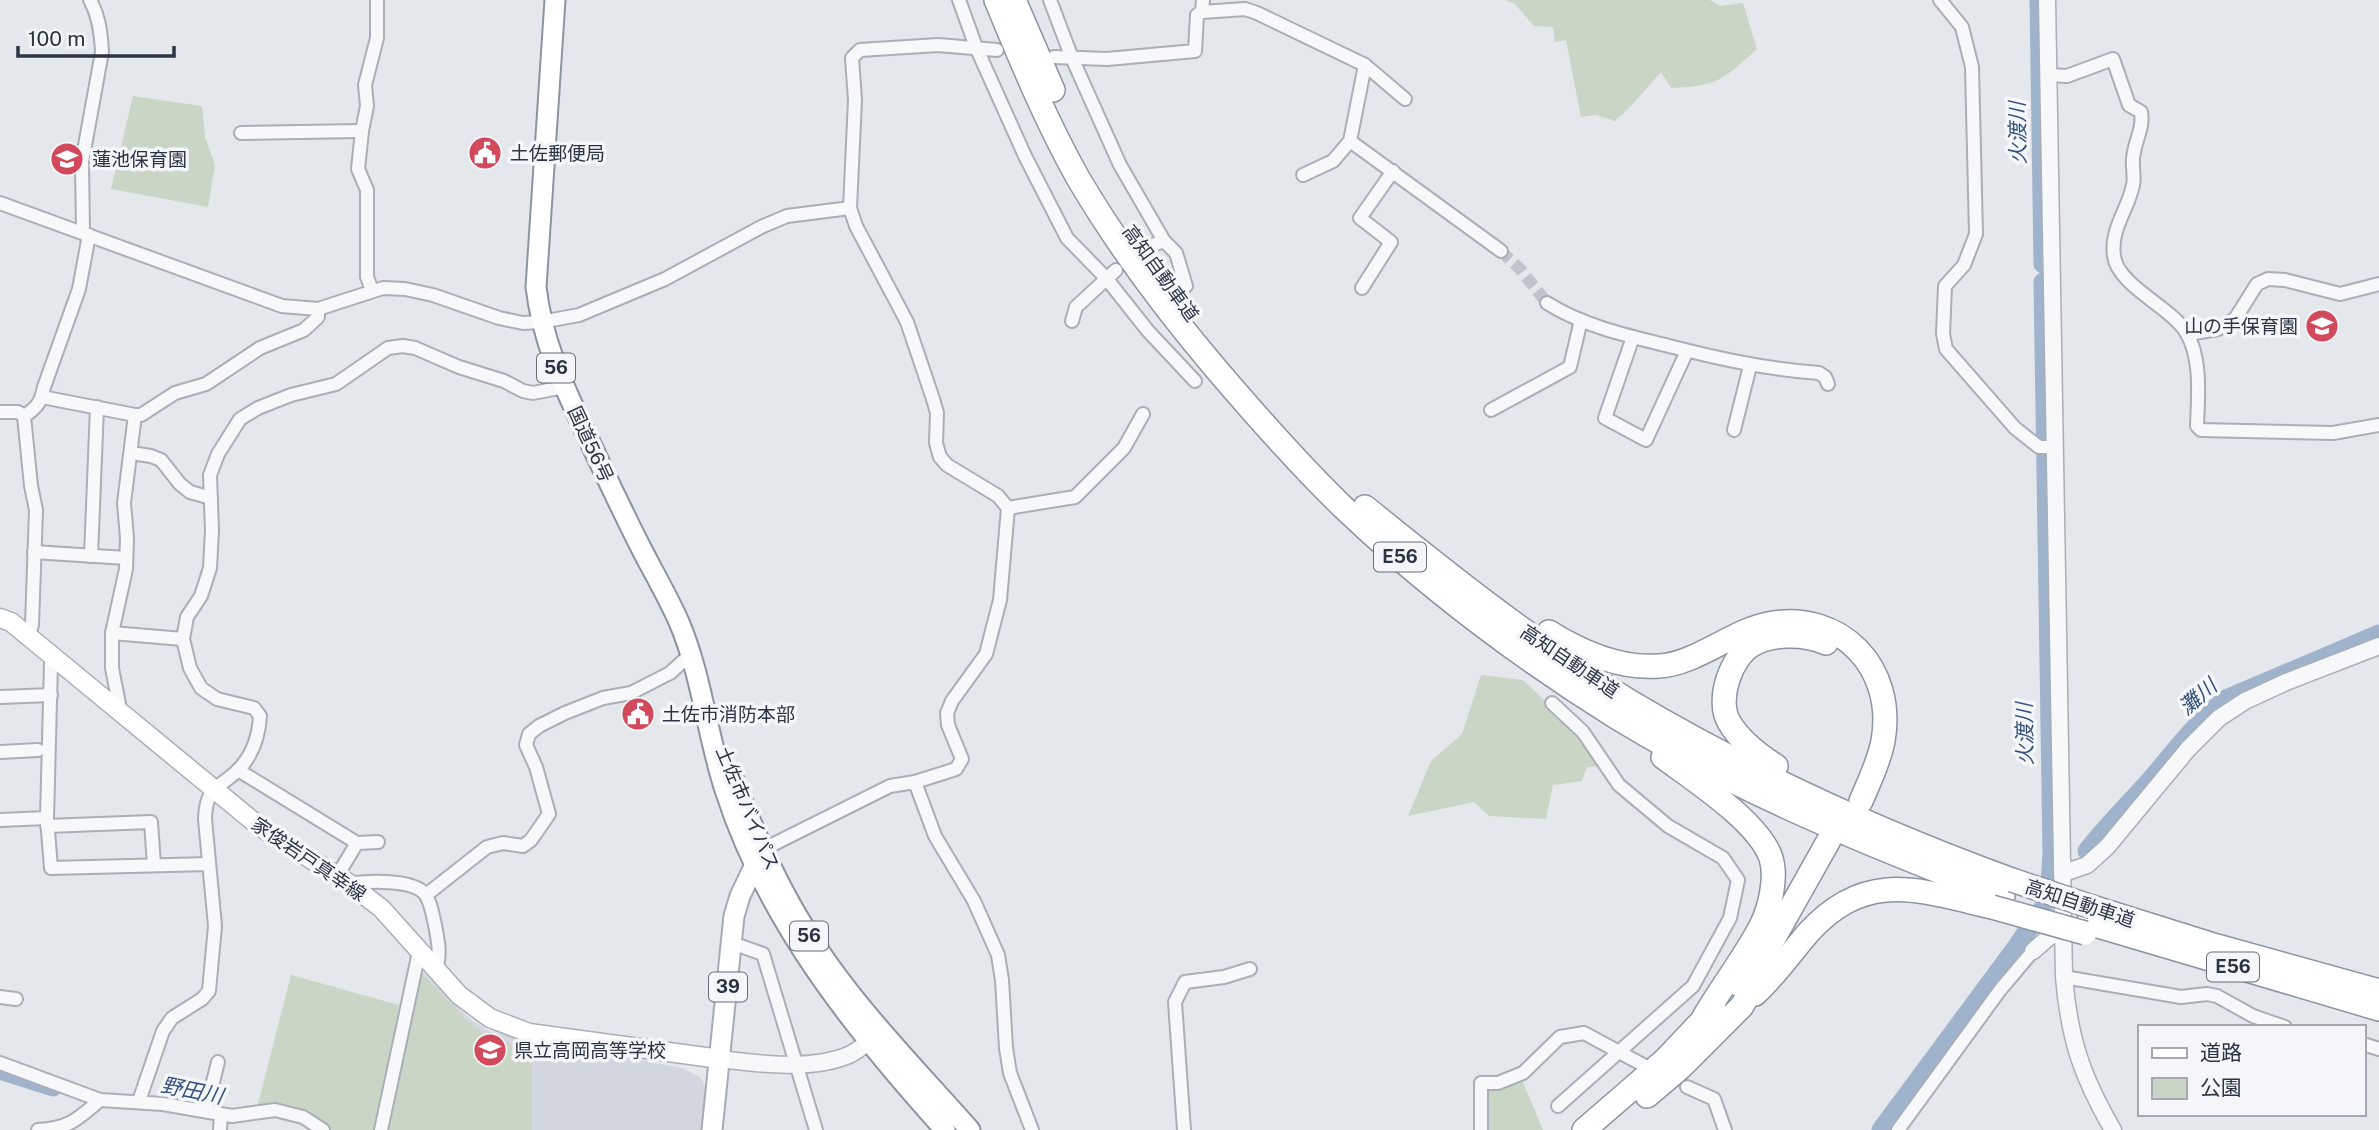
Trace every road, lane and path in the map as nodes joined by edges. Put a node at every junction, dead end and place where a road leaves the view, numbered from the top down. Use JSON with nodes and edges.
{"nodes":[{"id":1,"x":90,"y":0,"type":"edge"},
{"id":2,"x":377,"y":0,"type":"edge"},
{"id":3,"x":555,"y":0,"type":"edge"},
{"id":4,"x":959,"y":0,"type":"edge"},
{"id":5,"x":996,"y":0,"type":"edge"},
{"id":6,"x":1014,"y":0,"type":"edge"},
{"id":7,"x":1049,"y":0,"type":"edge"},
{"id":8,"x":1940,"y":0,"type":"edge"},
{"id":9,"x":2047,"y":0,"type":"edge"},
{"id":10,"x":1203,"y":6,"type":"edge"},
{"id":11,"x":976,"y":47,"type":"junction"},
{"id":12,"x":997,"y":50,"type":"dead end"},
{"id":13,"x":1054,"y":57,"type":"dead end"},
{"id":14,"x":1073,"y":58,"type":"junction"},
{"id":15,"x":1365,"y":65,"type":"junction"},
{"id":16,"x":2049,"y":75,"type":"junction"},
{"id":17,"x":1405,"y":99,"type":"dead end"},
{"id":18,"x":362,"y":131,"type":"junction"},
{"id":19,"x":241,"y":133,"type":"dead end"},
{"id":20,"x":1350,"y":141,"type":"junction"},
{"id":21,"x":1393,"y":171,"type":"junction"},
{"id":22,"x":1303,"y":175,"type":"dead end"},
{"id":23,"x":0,"y":203,"type":"edge"},
{"id":24,"x":850,"y":208,"type":"junction"},
{"id":25,"x":86,"y":233,"type":"junction"},
{"id":26,"x":1164,"y":241,"type":"junction"},
{"id":27,"x":1150,"y":246,"type":"tunnel mouth"},
{"id":28,"x":1501,"y":251,"type":"tunnel mouth"},
{"id":29,"x":1111,"y":274,"type":"junction"},
{"id":30,"x":2379,"y":284,"type":"edge"},
{"id":31,"x":1186,"y":286,"type":"dead end"},
{"id":32,"x":1362,"y":289,"type":"dead end"},
{"id":33,"x":372,"y":290,"type":"junction"},
{"id":34,"x":1548,"y":303,"type":"tunnel mouth"},
{"id":35,"x":318,"y":309,"type":"junction"},
{"id":36,"x":1581,"y":320,"type":"junction"},
{"id":37,"x":1072,"y":321,"type":"dead end"},
{"id":38,"x":541,"y":322,"type":"junction"},
{"id":39,"x":2188,"y":334,"type":"junction"},
{"id":40,"x":1633,"y":337,"type":"junction"},
{"id":41,"x":1687,"y":351,"type":"junction"},
{"id":42,"x":1750,"y":366,"type":"junction"},
{"id":43,"x":1195,"y":381,"type":"dead end"},
{"id":44,"x":1828,"y":384,"type":"dead end"},
{"id":45,"x":564,"y":387,"type":"junction"},
{"id":46,"x":42,"y":397,"type":"junction"},
{"id":47,"x":97,"y":407,"type":"junction"},
{"id":48,"x":1491,"y":411,"type":"dead end"},
{"id":49,"x":0,"y":412,"type":"edge"},
{"id":50,"x":1143,"y":414,"type":"dead end"},
{"id":51,"x":135,"y":415,"type":"junction"},
{"id":52,"x":24,"y":416,"type":"junction"},
{"id":53,"x":2379,"y":425,"type":"edge"},
{"id":54,"x":1734,"y":430,"type":"dead end"},
{"id":55,"x":2056,"y":447,"type":"junction"},
{"id":56,"x":131,"y":453,"type":"junction"},
{"id":57,"x":1353,"y":497,"type":"junction"},
{"id":58,"x":211,"y":498,"type":"junction"},
{"id":59,"x":1008,"y":508,"type":"junction"},
{"id":60,"x":34,"y":552,"type":"junction"},
{"id":61,"x":91,"y":556,"type":"junction"},
{"id":62,"x":126,"y":558,"type":"junction"},
{"id":63,"x":0,"y":618,"type":"edge"},
{"id":64,"x":112,"y":633,"type":"junction"},
{"id":65,"x":28,"y":636,"type":"junction"},
{"id":66,"x":184,"y":639,"type":"junction"},
{"id":67,"x":2379,"y":646,"type":"edge"},
{"id":68,"x":691,"y":653,"type":"junction"},
{"id":69,"x":54,"y":658,"type":"junction"},
{"id":70,"x":51,"y":695,"type":"junction"},
{"id":71,"x":0,"y":697,"type":"edge"},
{"id":72,"x":1552,"y":703,"type":"dead end"},
{"id":73,"x":706,"y":706,"type":"joint"},
{"id":74,"x":117,"y":711,"type":"junction"},
{"id":75,"x":1617,"y":717,"type":"junction"},
{"id":76,"x":38,"y":750,"type":"dead end"},
{"id":77,"x":0,"y":752,"type":"edge"},
{"id":78,"x":238,"y":770,"type":"junction"},
{"id":79,"x":915,"y":782,"type":"junction"},
{"id":80,"x":214,"y":791,"type":"junction"},
{"id":81,"x":1859,"y":807,"type":"junction"},
{"id":82,"x":0,"y":820,"type":"edge"},
{"id":83,"x":47,"y":822,"type":"junction"},
{"id":84,"x":378,"y":842,"type":"dead end"},
{"id":85,"x":357,"y":843,"type":"junction"},
{"id":86,"x":759,"y":857,"type":"junction"},
{"id":87,"x":209,"y":864,"type":"junction"},
{"id":88,"x":154,"y":865,"type":"junction"},
{"id":89,"x":2064,"y":873,"type":"junction"},
{"id":90,"x":344,"y":880,"type":"junction"},
{"id":91,"x":2002,"y":894,"type":"junction"},
{"id":92,"x":426,"y":895,"type":"junction"},
{"id":93,"x":2082,"y":923,"type":"junction"},
{"id":94,"x":732,"y":943,"type":"junction"},
{"id":95,"x":2033,"y":951,"type":"joint"},
{"id":96,"x":419,"y":952,"type":"junction"},
{"id":97,"x":436,"y":969,"type":"junction"},
{"id":98,"x":1250,"y":969,"type":"dead end"},
{"id":99,"x":2064,"y":977,"type":"junction"},
{"id":100,"x":2379,"y":991,"type":"edge"},
{"id":101,"x":0,"y":997,"type":"edge"},
{"id":102,"x":16,"y":999,"type":"dead end"},
{"id":103,"x":1742,"y":1006,"type":"junction"},
{"id":104,"x":2379,"y":1009,"type":"edge"},
{"id":105,"x":1704,"y":1017,"type":"junction"},
{"id":106,"x":2279,"y":1025,"type":"edge"},
{"id":107,"x":876,"y":1036,"type":"junction"},
{"id":108,"x":1617,"y":1051,"type":"junction"},
{"id":109,"x":720,"y":1059,"type":"junction"},
{"id":110,"x":218,"y":1062,"type":"dead end"},
{"id":111,"x":0,"y":1063,"type":"edge"},
{"id":112,"x":795,"y":1064,"type":"junction"},
{"id":113,"x":1645,"y":1066,"type":"dead end"},
{"id":114,"x":1687,"y":1087,"type":"dead end"},
{"id":115,"x":100,"y":1100,"type":"junction"},
{"id":116,"x":139,"y":1101,"type":"junction"},
{"id":117,"x":1558,"y":1106,"type":"dead end"},
{"id":118,"x":206,"y":1110,"type":"junction"},
{"id":119,"x":221,"y":1115,"type":"junction"},
{"id":120,"x":38,"y":1130,"type":"edge"},
{"id":121,"x":220,"y":1130,"type":"edge"},
{"id":122,"x":323,"y":1130,"type":"edge"},
{"id":123,"x":381,"y":1130,"type":"edge"},
{"id":124,"x":712,"y":1130,"type":"edge"},
{"id":125,"x":816,"y":1130,"type":"edge"},
{"id":126,"x":945,"y":1130,"type":"edge"},
{"id":127,"x":970,"y":1130,"type":"edge"},
{"id":128,"x":1032,"y":1130,"type":"edge"},
{"id":129,"x":1184,"y":1130,"type":"edge"},
{"id":130,"x":1481,"y":1130,"type":"edge"},
{"id":131,"x":1584,"y":1130,"type":"edge"},
{"id":132,"x":1607,"y":1130,"type":"edge"},
{"id":133,"x":1725,"y":1130,"type":"edge"},
{"id":134,"x":1898,"y":1130,"type":"edge"},
{"id":135,"x":2113,"y":1130,"type":"edge"}],
"edges":[{"from":1,"to":25,"type":"street"},
{"from":2,"to":18,"type":"street"},
{"from":3,"to":38,"type":"main road","name":"国道56号","number":"56"},
{"from":4,"to":11,"type":"street"},
{"from":5,"to":75,"type":"highway","name":"高知自動車道","number":"E56"},
{"from":6,"to":57,"type":"highway","name":"高知自動車道","number":"E56"},
{"from":7,"to":14,"type":"street"},
{"from":8,"to":55,"type":"street"},
{"from":9,"to":16,"type":"street"},
{"from":10,"to":14,"type":"street"},
{"from":10,"to":15,"type":"street"},
{"from":11,"to":12,"type":"street"},
{"from":11,"to":24,"type":"street"},
{"from":11,"to":29,"type":"street"},
{"from":13,"to":14,"type":"street"},
{"from":14,"to":26,"type":"street"},
{"from":15,"to":17,"type":"street"},
{"from":15,"to":20,"type":"street"},
{"from":16,"to":39,"type":"street"},
{"from":16,"to":55,"type":"street"},
{"from":18,"to":19,"type":"street"},
{"from":18,"to":33,"type":"street"},
{"from":20,"to":21,"type":"street"},
{"from":20,"to":22,"type":"street"},
{"from":21,"to":28,"type":"street"},
{"from":21,"to":32,"type":"street"},
{"from":23,"to":25,"type":"street"},
{"from":24,"to":38,"type":"street"},
{"from":24,"to":59,"type":"street"},
{"from":25,"to":35,"type":"street"},
{"from":25,"to":46,"type":"street"},
{"from":26,"to":27,"type":"street"},
{"from":26,"to":31,"type":"street"},
{"from":29,"to":37,"type":"street"},
{"from":29,"to":43,"type":"street"},
{"from":30,"to":39,"type":"street"},
{"from":33,"to":35,"type":"street"},
{"from":33,"to":38,"type":"street"},
{"from":34,"to":36,"type":"street"},
{"from":35,"to":51,"type":"street"},
{"from":36,"to":40,"type":"street"},
{"from":36,"to":48,"type":"street"},
{"from":38,"to":45,"type":"main road","name":"国道56号","number":"56"},
{"from":39,"to":53,"type":"street"},
{"from":40,"to":41,"type":"street"},
{"from":40,"to":41,"type":"street"},
{"from":41,"to":42,"type":"street"},
{"from":42,"to":44,"type":"street"},
{"from":42,"to":54,"type":"street"},
{"from":45,"to":58,"type":"street"},
{"from":45,"to":68,"type":"main road","name":"国道56号","number":"56"},
{"from":46,"to":47,"type":"street"},
{"from":46,"to":52,"type":"street"},
{"from":47,"to":51,"type":"street"},
{"from":47,"to":61,"type":"street"},
{"from":49,"to":52,"type":"street"},
{"from":50,"to":59,"type":"street"},
{"from":51,"to":56,"type":"street"},
{"from":52,"to":60,"type":"street"},
{"from":55,"to":89,"type":"street"},
{"from":56,"to":58,"type":"street"},
{"from":56,"to":62,"type":"street"},
{"from":57,"to":81,"type":"highway","name":"高知自動車道","number":"E56"},
{"from":57,"to":81,"type":"highway"},
{"from":58,"to":66,"type":"street"},
{"from":59,"to":79,"type":"street"},
{"from":60,"to":61,"type":"street"},
{"from":60,"to":65,"type":"street"},
{"from":61,"to":62,"type":"street"},
{"from":62,"to":64,"type":"street"},
{"from":63,"to":65,"type":"main road","name":"家俊岩戸真幸線"},
{"from":64,"to":66,"type":"street"},
{"from":64,"to":74,"type":"street"},
{"from":65,"to":69,"type":"main road","name":"家俊岩戸真幸線"},
{"from":66,"to":78,"type":"street"},
{"from":67,"to":89,"type":"street"},
{"from":68,"to":73,"type":"main road","name":"国道56号","number":"56"},
{"from":68,"to":92,"type":"street"},
{"from":69,"to":70,"type":"street"},
{"from":69,"to":74,"type":"main road","name":"家俊岩戸真幸線"},
{"from":70,"to":71,"type":"street"},
{"from":70,"to":83,"type":"street"},
{"from":72,"to":108,"type":"street"},
{"from":73,"to":86,"type":"main road","name":"土佐市バイパス","number":"56"},
{"from":74,"to":80,"type":"main road","name":"家俊岩戸真幸線"},
{"from":75,"to":91,"type":"highway","name":"高知自動車道","number":"E56"},
{"from":75,"to":105,"type":"highway"},
{"from":76,"to":77,"type":"street"},
{"from":78,"to":80,"type":"street"},
{"from":78,"to":85,"type":"street"},
{"from":79,"to":86,"type":"street"},
{"from":79,"to":128,"type":"street"},
{"from":80,"to":87,"type":"street"},
{"from":80,"to":90,"type":"main road","name":"家俊岩戸真幸線"},
{"from":81,"to":81,"type":"highway"},
{"from":81,"to":91,"type":"highway","name":"高知自動車道","number":"E56"},
{"from":82,"to":83,"type":"street"},
{"from":83,"to":88,"type":"street"},
{"from":83,"to":88,"type":"street"},
{"from":84,"to":85,"type":"street"},
{"from":85,"to":90,"type":"street"},
{"from":86,"to":94,"type":"main road","number":"39"},
{"from":86,"to":107,"type":"main road","name":"土佐市バイパス","number":"56"},
{"from":87,"to":88,"type":"street"},
{"from":87,"to":116,"type":"street"},
{"from":89,"to":93,"type":"street"},
{"from":90,"to":92,"type":"street"},
{"from":90,"to":96,"type":"main road","name":"家俊岩戸真幸線"},
{"from":91,"to":93,"type":"highway","name":"高知自動車道","number":"E56","bridge":true},
{"from":91,"to":93,"type":"highway","bridge":true},
{"from":91,"to":103,"type":"highway"},
{"from":92,"to":97,"type":"street"},
{"from":93,"to":95,"type":"street"},
{"from":93,"to":99,"type":"street"},
{"from":93,"to":100,"type":"highway","name":"高知自動車道","number":"E56"},
{"from":93,"to":104,"type":"highway","number":"E56"},
{"from":94,"to":109,"type":"main road","number":"39"},
{"from":94,"to":112,"type":"street"},
{"from":95,"to":134,"type":"street"},
{"from":96,"to":97,"type":"main road","name":"家俊岩戸真幸線"},
{"from":96,"to":123,"type":"street"},
{"from":97,"to":109,"type":"main road","name":"家俊岩戸真幸線"},
{"from":98,"to":129,"type":"street"},
{"from":99,"to":106,"type":"street"},
{"from":99,"to":135,"type":"street"},
{"from":101,"to":102,"type":"street"},
{"from":103,"to":105,"type":"highway"},
{"from":103,"to":132,"type":"highway"},
{"from":105,"to":131,"type":"highway"},
{"from":107,"to":112,"type":"street"},
{"from":107,"to":126,"type":"main road","name":"土佐市バイパス","number":"56"},
{"from":107,"to":127,"type":"main road","name":"土佐市バイパス","number":"56"},
{"from":108,"to":113,"type":"street"},
{"from":108,"to":117,"type":"street"},
{"from":108,"to":130,"type":"street"},
{"from":109,"to":112,"type":"street"},
{"from":109,"to":124,"type":"main road","number":"39"},
{"from":110,"to":118,"type":"street"},
{"from":111,"to":115,"type":"street"},
{"from":112,"to":125,"type":"street"},
{"from":114,"to":133,"type":"street"},
{"from":115,"to":116,"type":"street"},
{"from":115,"to":120,"type":"street"},
{"from":116,"to":118,"type":"street"},
{"from":118,"to":119,"type":"street"},
{"from":119,"to":121,"type":"street"},
{"from":119,"to":122,"type":"street"}]}
